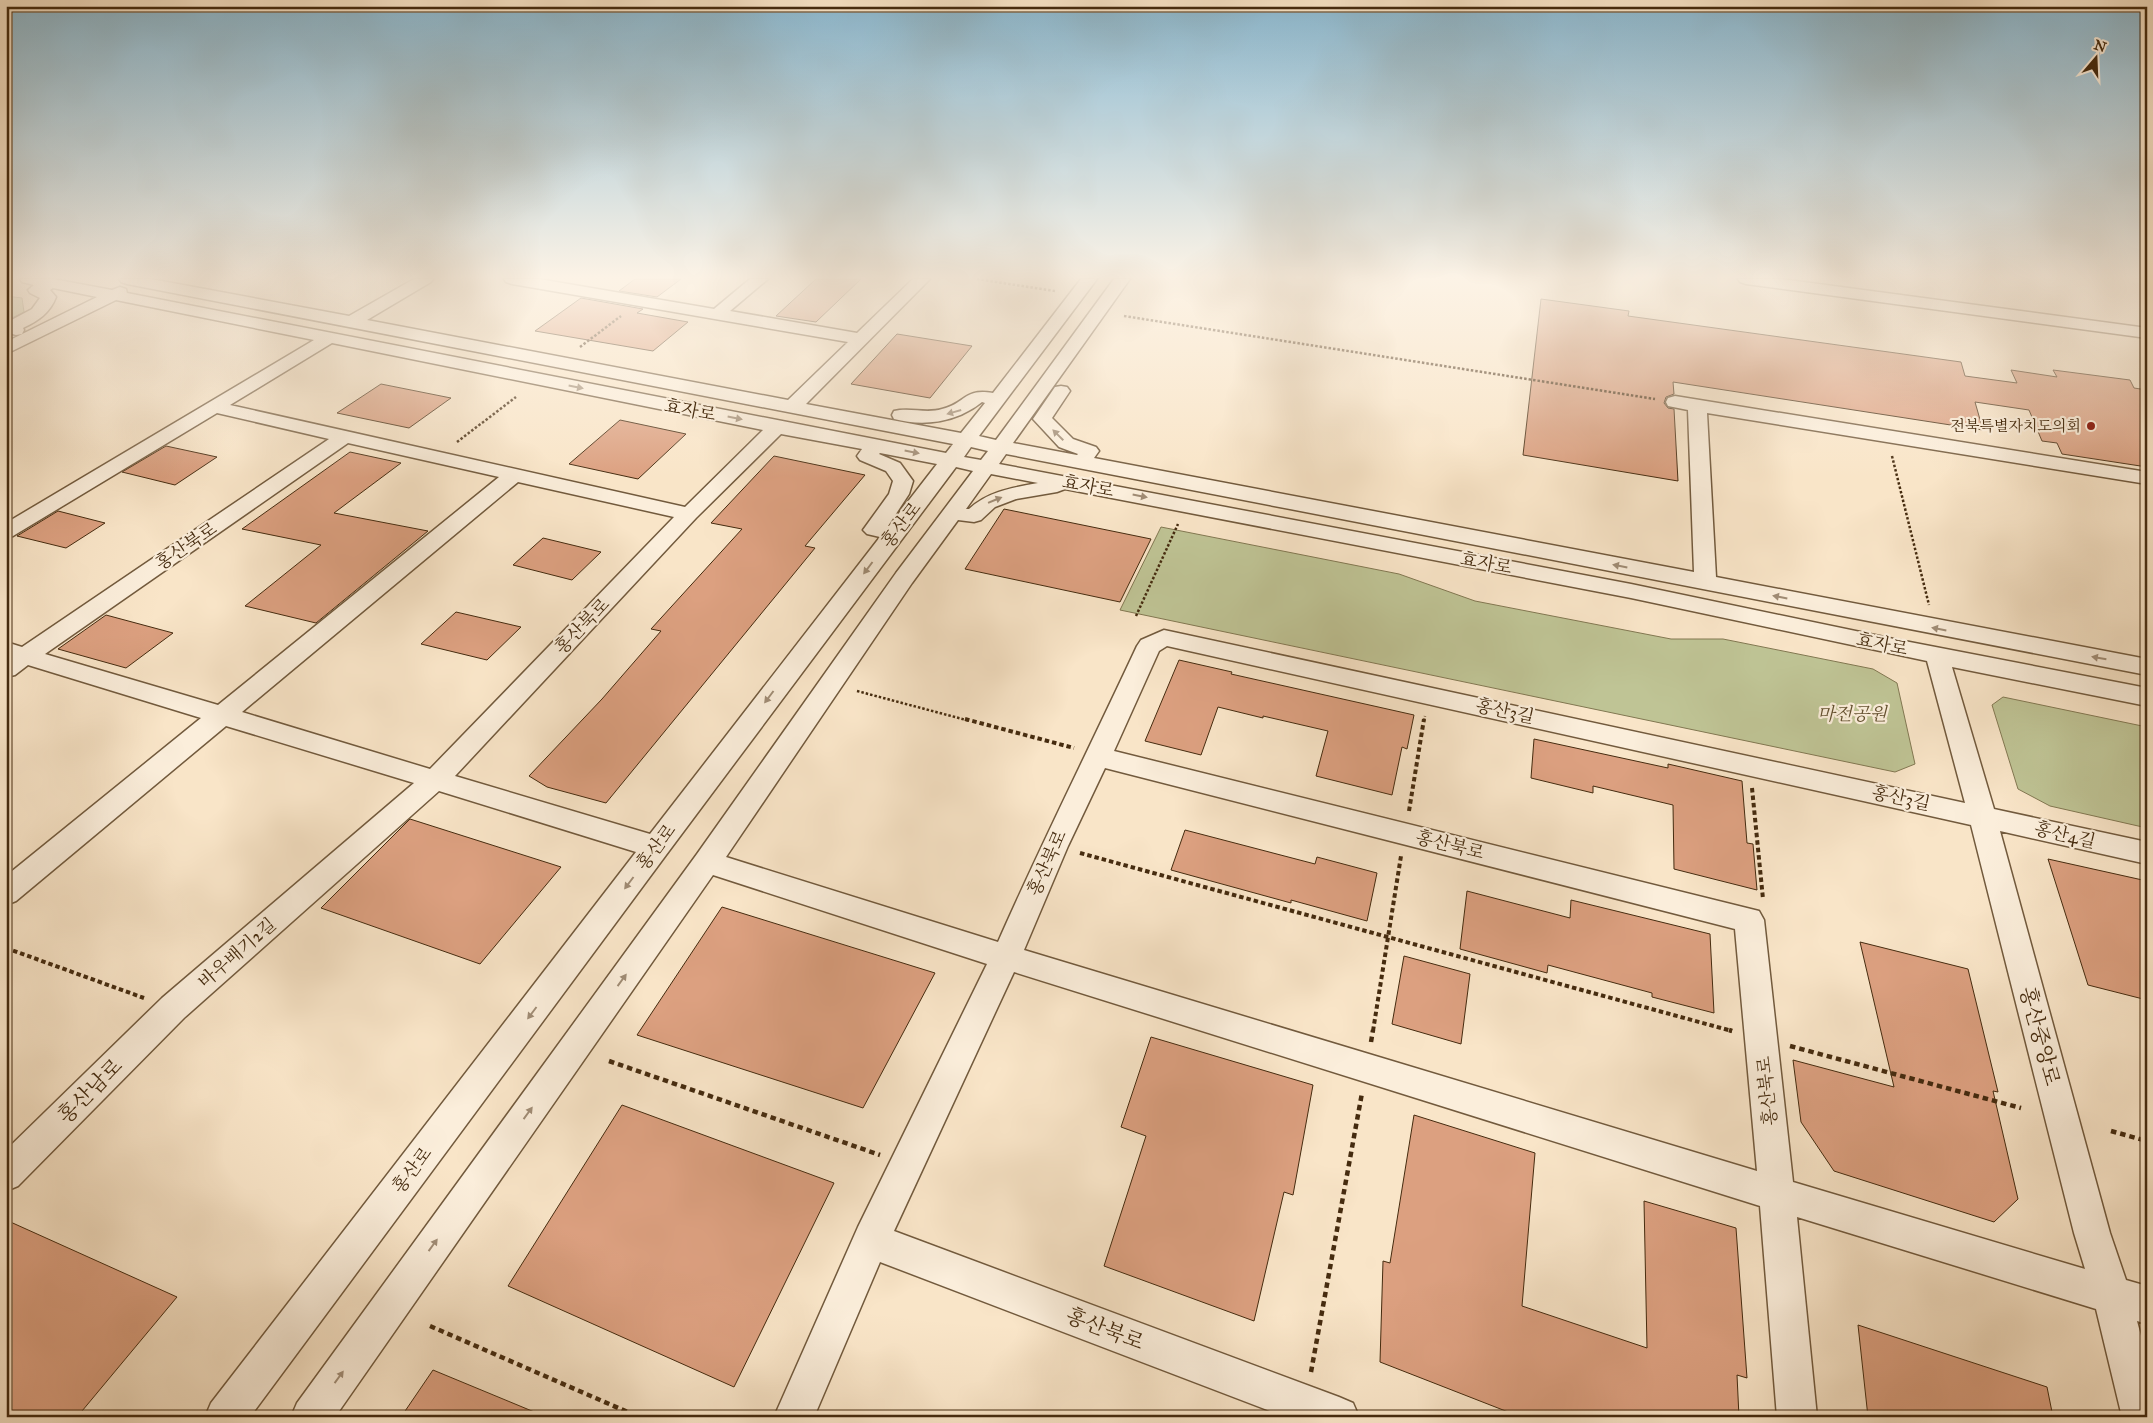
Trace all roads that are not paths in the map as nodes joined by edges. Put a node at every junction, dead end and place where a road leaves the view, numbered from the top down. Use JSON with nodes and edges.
{"nodes":[{"id":1,"x":317,"y":345,"type":"edge"},
{"id":2,"x":366,"y":345,"type":"edge"},
{"id":3,"x":474,"y":345,"type":"edge"},
{"id":4,"x":855,"y":345,"type":"edge"},
{"id":5,"x":1038,"y":345,"type":"edge"},
{"id":6,"x":1074,"y":345,"type":"edge"},
{"id":7,"x":1045,"y":386,"type":"junction"},
{"id":8,"x":997,"y":398,"type":"junction"},
{"id":9,"x":1675,"y":402,"type":"road end"},
{"id":10,"x":1697,"y":406,"type":"junction"},
{"id":11,"x":214,"y":407,"type":"junction"},
{"id":12,"x":792,"y":407,"type":"junction"},
{"id":13,"x":885,"y":425,"type":"junction"},
{"id":14,"x":777,"y":427,"type":"junction"},
{"id":15,"x":346,"y":436,"type":"junction"},
{"id":16,"x":876,"y":445,"type":"junction"},
{"id":17,"x":959,"y":450,"type":"junction"},
{"id":18,"x":994,"y":457,"type":"junction"},
{"id":19,"x":1082,"y":462,"type":"junction"},
{"id":20,"x":515,"y":474,"type":"junction"},
{"id":21,"x":2147,"y":478,"type":"edge"},
{"id":22,"x":1079,"y":484,"type":"junction"},
{"id":23,"x":952,"y":513,"type":"junction"},
{"id":24,"x":689,"y":514,"type":"junction"},
{"id":25,"x":6,"y":532,"type":"edge"},
{"id":26,"x":894,"y":533,"type":"junction"},
{"id":27,"x":1705,"y":582,"type":"junction"},
{"id":28,"x":1937,"y":655,"type":"junction"},
{"id":29,"x":13,"y":658,"type":"edge"},
{"id":30,"x":2147,"y":667,"type":"edge"},
{"id":31,"x":2147,"y":696,"type":"edge"},
{"id":32,"x":222,"y":715,"type":"junction"},
{"id":33,"x":1086,"y":752,"type":"junction"},
{"id":34,"x":434,"y":781,"type":"junction"},
{"id":35,"x":1982,"y":816,"type":"junction"},
{"id":36,"x":656,"y":847,"type":"junction"},
{"id":37,"x":2147,"y":853,"type":"edge"},
{"id":38,"x":707,"y":862,"type":"junction"},
{"id":39,"x":6,"y":893,"type":"edge"},
{"id":40,"x":1006,"y":957,"type":"junction"},
{"id":41,"x":173,"y":1008,"type":"joint"},
{"id":42,"x":6,"y":1174,"type":"edge"},
{"id":43,"x":1777,"y":1193,"type":"junction"},
{"id":44,"x":871,"y":1240,"type":"junction"},
{"id":45,"x":2112,"y":1296,"type":"junction"},
{"id":46,"x":2147,"y":1305,"type":"edge"},
{"id":47,"x":795,"y":1414,"type":"edge"},
{"id":48,"x":225,"y":1417,"type":"edge"},
{"id":49,"x":310,"y":1417,"type":"edge"},
{"id":50,"x":1339,"y":1417,"type":"edge"},
{"id":51,"x":1797,"y":1417,"type":"edge"},
{"id":52,"x":2142,"y":1417,"type":"edge"}],
"edges":[{"from":1,"to":11,"type":"street"},
{"from":2,"to":14,"type":"street","name":"효자로","one_way":true},
{"from":3,"to":12,"type":"street","name":"효자로"},
{"from":4,"to":12,"type":"street"},
{"from":5,"to":8,"type":"street","name":"홍산로"},
{"from":6,"to":7,"type":"street","name":"홍산로"},
{"from":7,"to":18,"type":"street","name":"홍산로"},
{"from":19,"to":7,"type":"street","one_way":true},
{"from":8,"to":13,"type":"street","one_way":true},
{"from":8,"to":17,"type":"street","name":"홍산로"},
{"from":9,"to":10,"type":"street"},
{"from":10,"to":21,"type":"street"},
{"from":10,"to":27,"type":"street"},
{"from":11,"to":15,"type":"street"},
{"from":11,"to":25,"type":"street"},
{"from":12,"to":13,"type":"street","name":"효자로"},
{"from":13,"to":17,"type":"street","name":"효자로"},
{"from":14,"to":16,"type":"street","name":"효자로"},
{"from":14,"to":24,"type":"street","name":"홍산북로"},
{"from":15,"to":20,"type":"street"},
{"from":15,"to":29,"type":"street","name":"홍산북로"},
{"from":16,"to":17,"type":"street","name":"효자로","one_way":true},
{"from":16,"to":26,"type":"street"},
{"from":17,"to":18,"type":"street","name":"효자로"},
{"from":17,"to":26,"type":"street","name":"홍산로"},
{"from":18,"to":19,"type":"street","name":"효자로"},
{"from":18,"to":22,"type":"street","name":"효자로"},
{"from":18,"to":23,"type":"street","name":"홍산로"},
{"from":27,"to":19,"type":"street","name":"효자로","one_way":true},
{"from":20,"to":24,"type":"street"},
{"from":20,"to":32,"type":"street"},
{"from":23,"to":22,"type":"street","one_way":true},
{"from":22,"to":28,"type":"street","name":"효자로","one_way":true},
{"from":23,"to":38,"type":"street","name":"홍산로"},
{"from":24,"to":34,"type":"street","name":"홍산북로"},
{"from":26,"to":36,"type":"street","name":"홍산로","one_way":true},
{"from":30,"to":27,"type":"street","name":"효자로","one_way":true},
{"from":28,"to":31,"type":"street","name":"효자로"},
{"from":28,"to":35,"type":"street","name":"홍산중앙로"},
{"from":29,"to":32,"type":"street","name":"홍산북로"},
{"from":32,"to":34,"type":"street","name":"홍산북로"},
{"from":32,"to":39,"type":"street"},
{"from":33,"to":35,"type":"street","name":"홍산3길"},
{"from":33,"to":40,"type":"street","name":"홍산북로"},
{"from":33,"to":43,"type":"street","name":"홍산북로"},
{"from":34,"to":36,"type":"street","name":"홍산북로"},
{"from":34,"to":41,"type":"street","name":"바우배기2길"},
{"from":35,"to":37,"type":"street","name":"홍산4길"},
{"from":35,"to":45,"type":"street","name":"홍산중앙로"},
{"from":36,"to":48,"type":"street","name":"홍산로","one_way":true},
{"from":38,"to":40,"type":"street"},
{"from":49,"to":38,"type":"street","name":"홍산로","one_way":true},
{"from":40,"to":43,"type":"street"},
{"from":40,"to":44,"type":"street","name":"홍산북로"},
{"from":41,"to":42,"type":"street","name":"홍산남로"},
{"from":43,"to":45,"type":"street"},
{"from":43,"to":51,"type":"street","name":"홍산북로"},
{"from":44,"to":47,"type":"street","name":"홍산북로"},
{"from":44,"to":50,"type":"street","name":"홍산북로"},
{"from":45,"to":46,"type":"street"},
{"from":45,"to":52,"type":"street","name":"홍산중앙로"}]}
